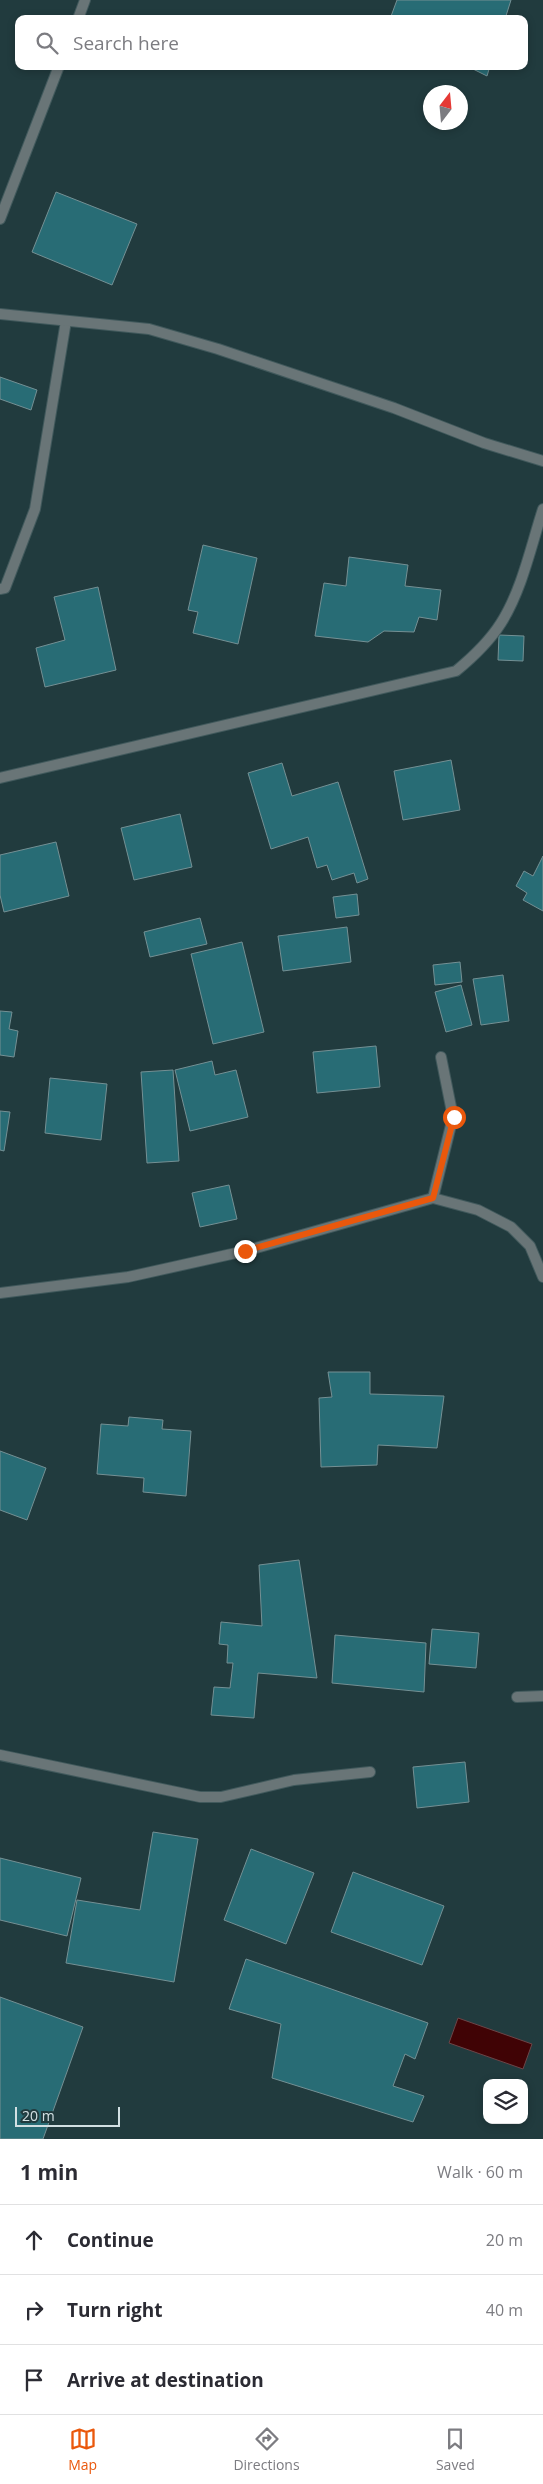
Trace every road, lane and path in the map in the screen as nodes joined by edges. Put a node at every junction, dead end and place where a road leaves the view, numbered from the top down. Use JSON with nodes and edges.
{"nodes":[{"id":1,"x":85,"y":0,"type":"edge"},
{"id":2,"x":79,"y":15,"type":"edge"},
{"id":3,"x":57,"y":70,"type":"edge"},
{"id":4,"x":0,"y":219,"type":"edge"},
{"id":5,"x":0,"y":314,"type":"edge"},
{"id":6,"x":66,"y":321,"type":"junction"},
{"id":7,"x":543,"y":461,"type":"edge"},
{"id":8,"x":543,"y":509,"type":"edge"},
{"id":9,"x":0,"y":589,"type":"edge"},
{"id":10,"x":0,"y":778,"type":"edge"},
{"id":11,"x":441,"y":1057,"type":"dead end"},
{"id":12,"x":433,"y":1198,"type":"junction"},
{"id":13,"x":543,"y":1277,"type":"edge"},
{"id":14,"x":0,"y":1293,"type":"edge"},
{"id":15,"x":543,"y":1696,"type":"edge"},
{"id":16,"x":517,"y":1697,"type":"dead end"},
{"id":17,"x":0,"y":1755,"type":"edge"},
{"id":18,"x":370,"y":1772,"type":"dead end"}],
"edges":[{"from":1,"to":2,"type":"street"},
{"from":3,"to":4,"type":"street"},
{"from":5,"to":6,"type":"street"},
{"from":6,"to":7,"type":"street"},
{"from":6,"to":9,"type":"street"},
{"from":8,"to":10,"type":"street"},
{"from":11,"to":12,"type":"street"},
{"from":12,"to":13,"type":"street"},
{"from":12,"to":14,"type":"street"},
{"from":15,"to":16,"type":"street"},
{"from":17,"to":18,"type":"street"}]}
